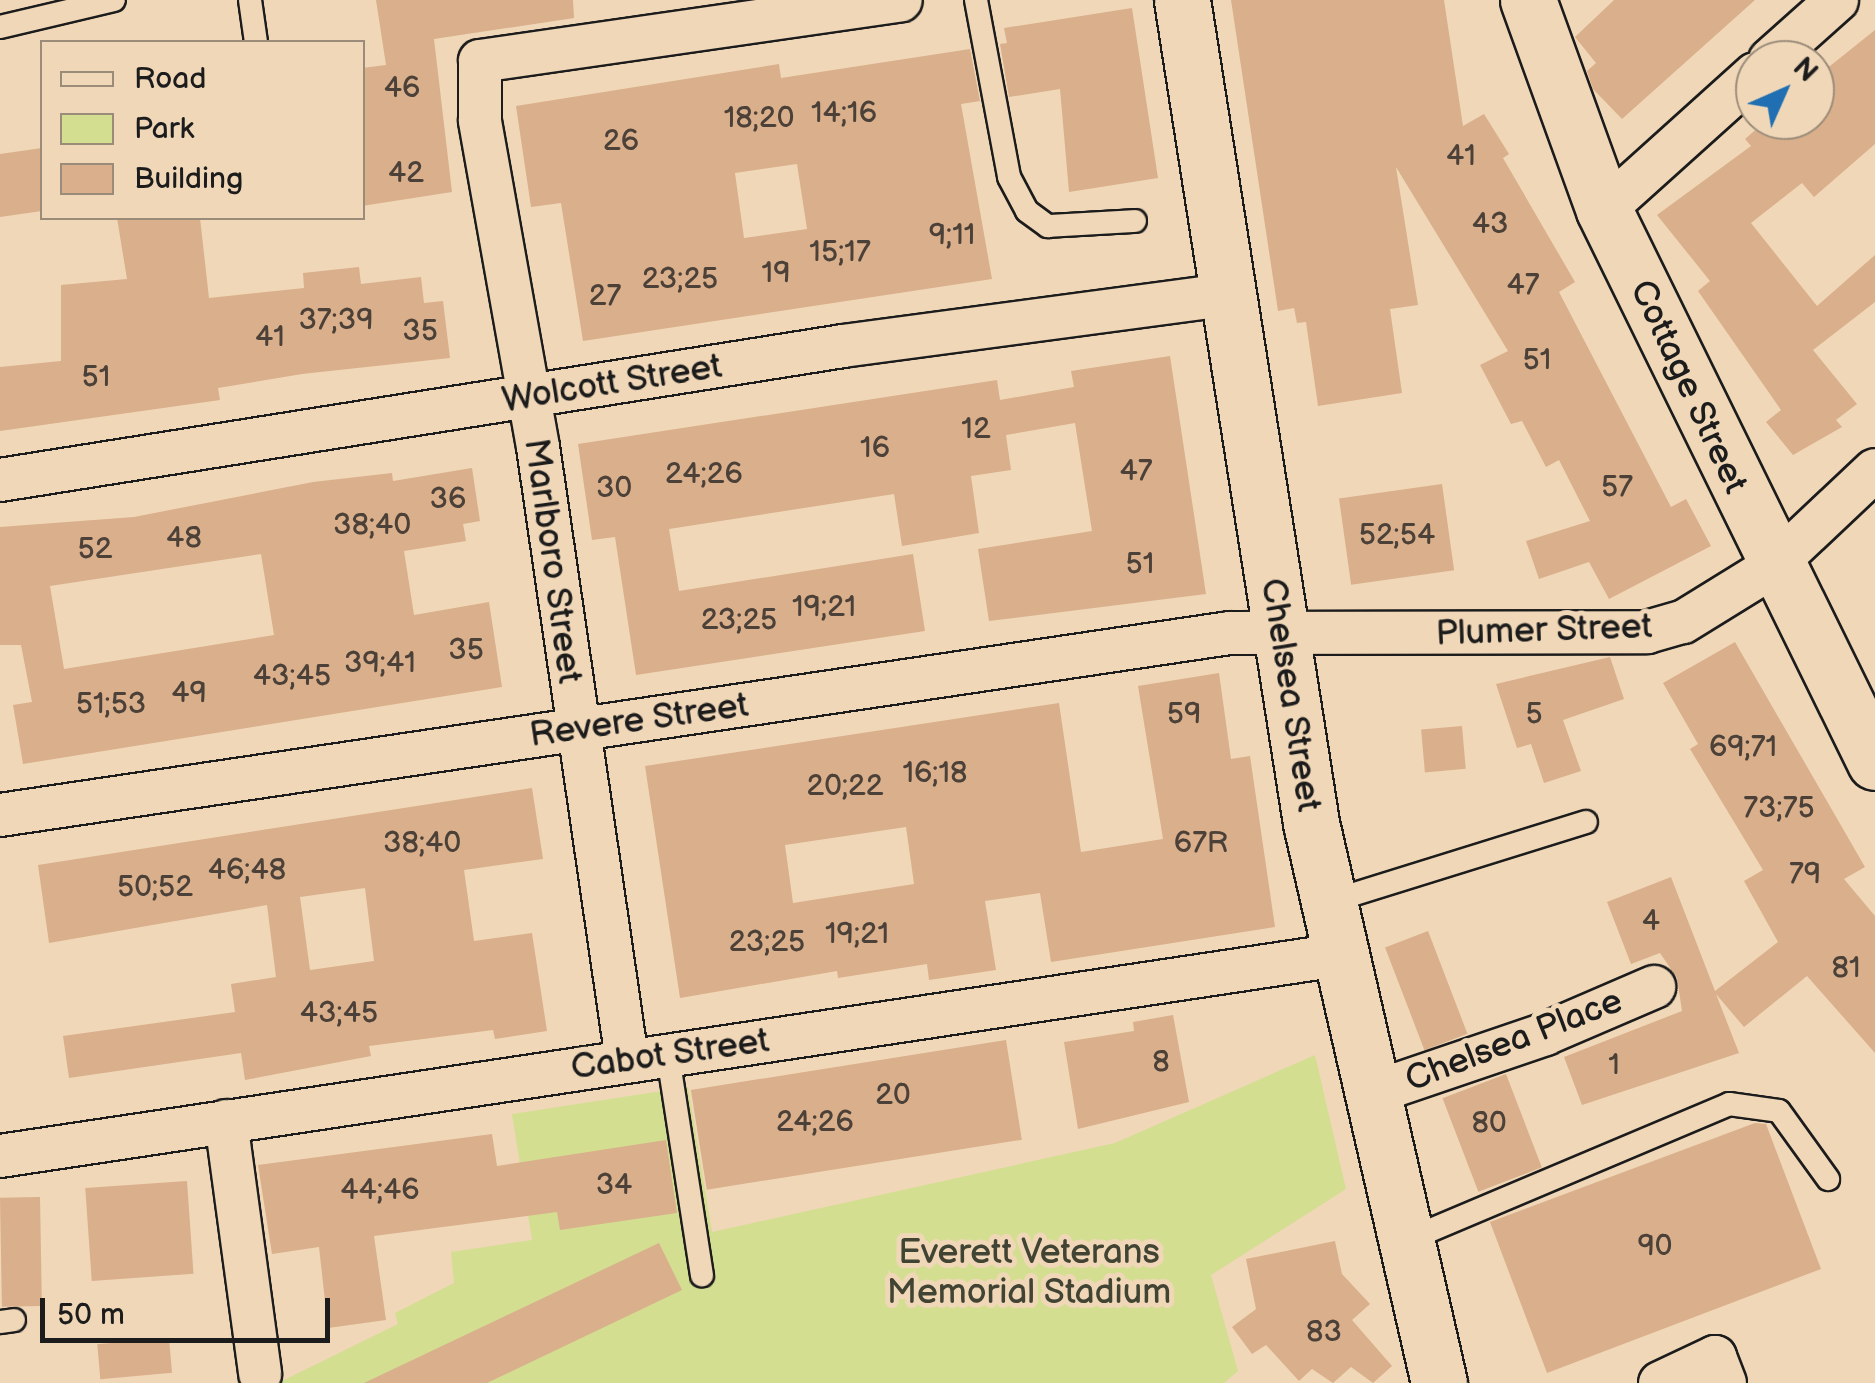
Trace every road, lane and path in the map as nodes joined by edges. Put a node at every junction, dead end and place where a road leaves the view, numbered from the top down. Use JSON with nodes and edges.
{"nodes":[{"id":1,"x":114,"y":0,"type":"edge"},
{"id":2,"x":250,"y":0,"type":"edge"},
{"id":3,"x":900,"y":0,"type":"edge"},
{"id":4,"x":976,"y":0,"type":"edge"},
{"id":5,"x":1182,"y":0,"type":"edge"},
{"id":6,"x":1528,"y":0,"type":"edge"},
{"id":7,"x":1837,"y":0,"type":"edge"},
{"id":8,"x":798,"y":9,"type":"edge"},
{"id":9,"x":687,"y":17,"type":"edge"},
{"id":10,"x":0,"y":26,"type":"edge"},
{"id":11,"x":256,"y":40,"type":"edge"},
{"id":12,"x":1792,"y":40,"type":"edge"},
{"id":13,"x":1735,"y":92,"type":"edge"},
{"id":14,"x":1604,"y":210,"type":"junction"},
{"id":15,"x":1135,"y":221,"type":"dead end"},
{"id":16,"x":1225,"y":295,"type":"junction"},
{"id":17,"x":527,"y":399,"type":"junction"},
{"id":18,"x":1875,"y":470,"type":"edge"},
{"id":19,"x":0,"y":480,"type":"edge"},
{"id":20,"x":1772,"y":567,"type":"junction"},
{"id":21,"x":1278,"y":627,"type":"junction"},
{"id":22,"x":575,"y":729,"type":"junction"},
{"id":23,"x":1875,"y":762,"type":"edge"},
{"id":24,"x":0,"y":815,"type":"edge"},
{"id":25,"x":1586,"y":822,"type":"dead end"},
{"id":26,"x":1330,"y":902,"type":"junction"},
{"id":27,"x":1339,"y":955,"type":"junction"},
{"id":28,"x":1654,"y":987,"type":"dead end"},
{"id":29,"x":648,"y":1058,"type":"junction"},
{"id":30,"x":1372,"y":1093,"type":"junction"},
{"id":31,"x":226,"y":1121,"type":"junction"},
{"id":32,"x":0,"y":1156,"type":"edge"},
{"id":33,"x":1828,"y":1180,"type":"dead end"},
{"id":34,"x":1405,"y":1241,"type":"junction"},
{"id":35,"x":702,"y":1275,"type":"dead end"},
{"id":36,"x":1720,"y":1370,"type":"edge"},
{"id":37,"x":260,"y":1374,"type":"dead end"},
{"id":38,"x":1439,"y":1383,"type":"edge"},
{"id":39,"x":1660,"y":1383,"type":"edge"}],
"edges":[{"from":1,"to":10,"type":"lane"},
{"from":2,"to":11,"type":"lane"},
{"from":3,"to":8,"type":"street"},
{"from":4,"to":15,"type":"lane"},
{"from":5,"to":16,"type":"main road","name":"Chelsea Street"},
{"from":6,"to":14,"type":"main road","name":"Cottage Street"},
{"from":7,"to":12,"type":"street"},
{"from":8,"to":9,"type":"street"},
{"from":9,"to":17,"type":"street","name":"Marlboro Street"},
{"from":13,"to":14,"type":"street"},
{"from":14,"to":20,"type":"main road","name":"Cottage Street"},
{"from":16,"to":17,"type":"street","name":"Wolcott Street"},
{"from":16,"to":21,"type":"main road","name":"Chelsea Street"},
{"from":17,"to":19,"type":"street","name":"Wolcott Street"},
{"from":17,"to":22,"type":"street","name":"Marlboro Street"},
{"from":18,"to":20,"type":"street","name":"Plumer Street"},
{"from":20,"to":21,"type":"street","name":"Plumer Street"},
{"from":20,"to":23,"type":"main road","name":"Cottage Street"},
{"from":21,"to":22,"type":"street","name":"Revere Street"},
{"from":21,"to":26,"type":"main road","name":"Chelsea Street"},
{"from":22,"to":24,"type":"street","name":"Revere Street"},
{"from":22,"to":29,"type":"street","name":"Marlboro Street"},
{"from":25,"to":26,"type":"lane"},
{"from":26,"to":27,"type":"main road","name":"Chelsea Street"},
{"from":27,"to":29,"type":"street","name":"Cabot Street"},
{"from":27,"to":30,"type":"main road","name":"Chelsea Street"},
{"from":28,"to":30,"type":"street","name":"Chelsea Place"},
{"from":29,"to":31,"type":"street","name":"Cabot Street"},
{"from":29,"to":35,"type":"lane"},
{"from":30,"to":34,"type":"main road","name":"Chelsea Street"},
{"from":31,"to":32,"type":"street","name":"Cabot Street"},
{"from":31,"to":37,"type":"street"},
{"from":33,"to":34,"type":"lane"},
{"from":34,"to":38,"type":"main road","name":"Chelsea Street"},
{"from":36,"to":39,"type":"street"}]}
